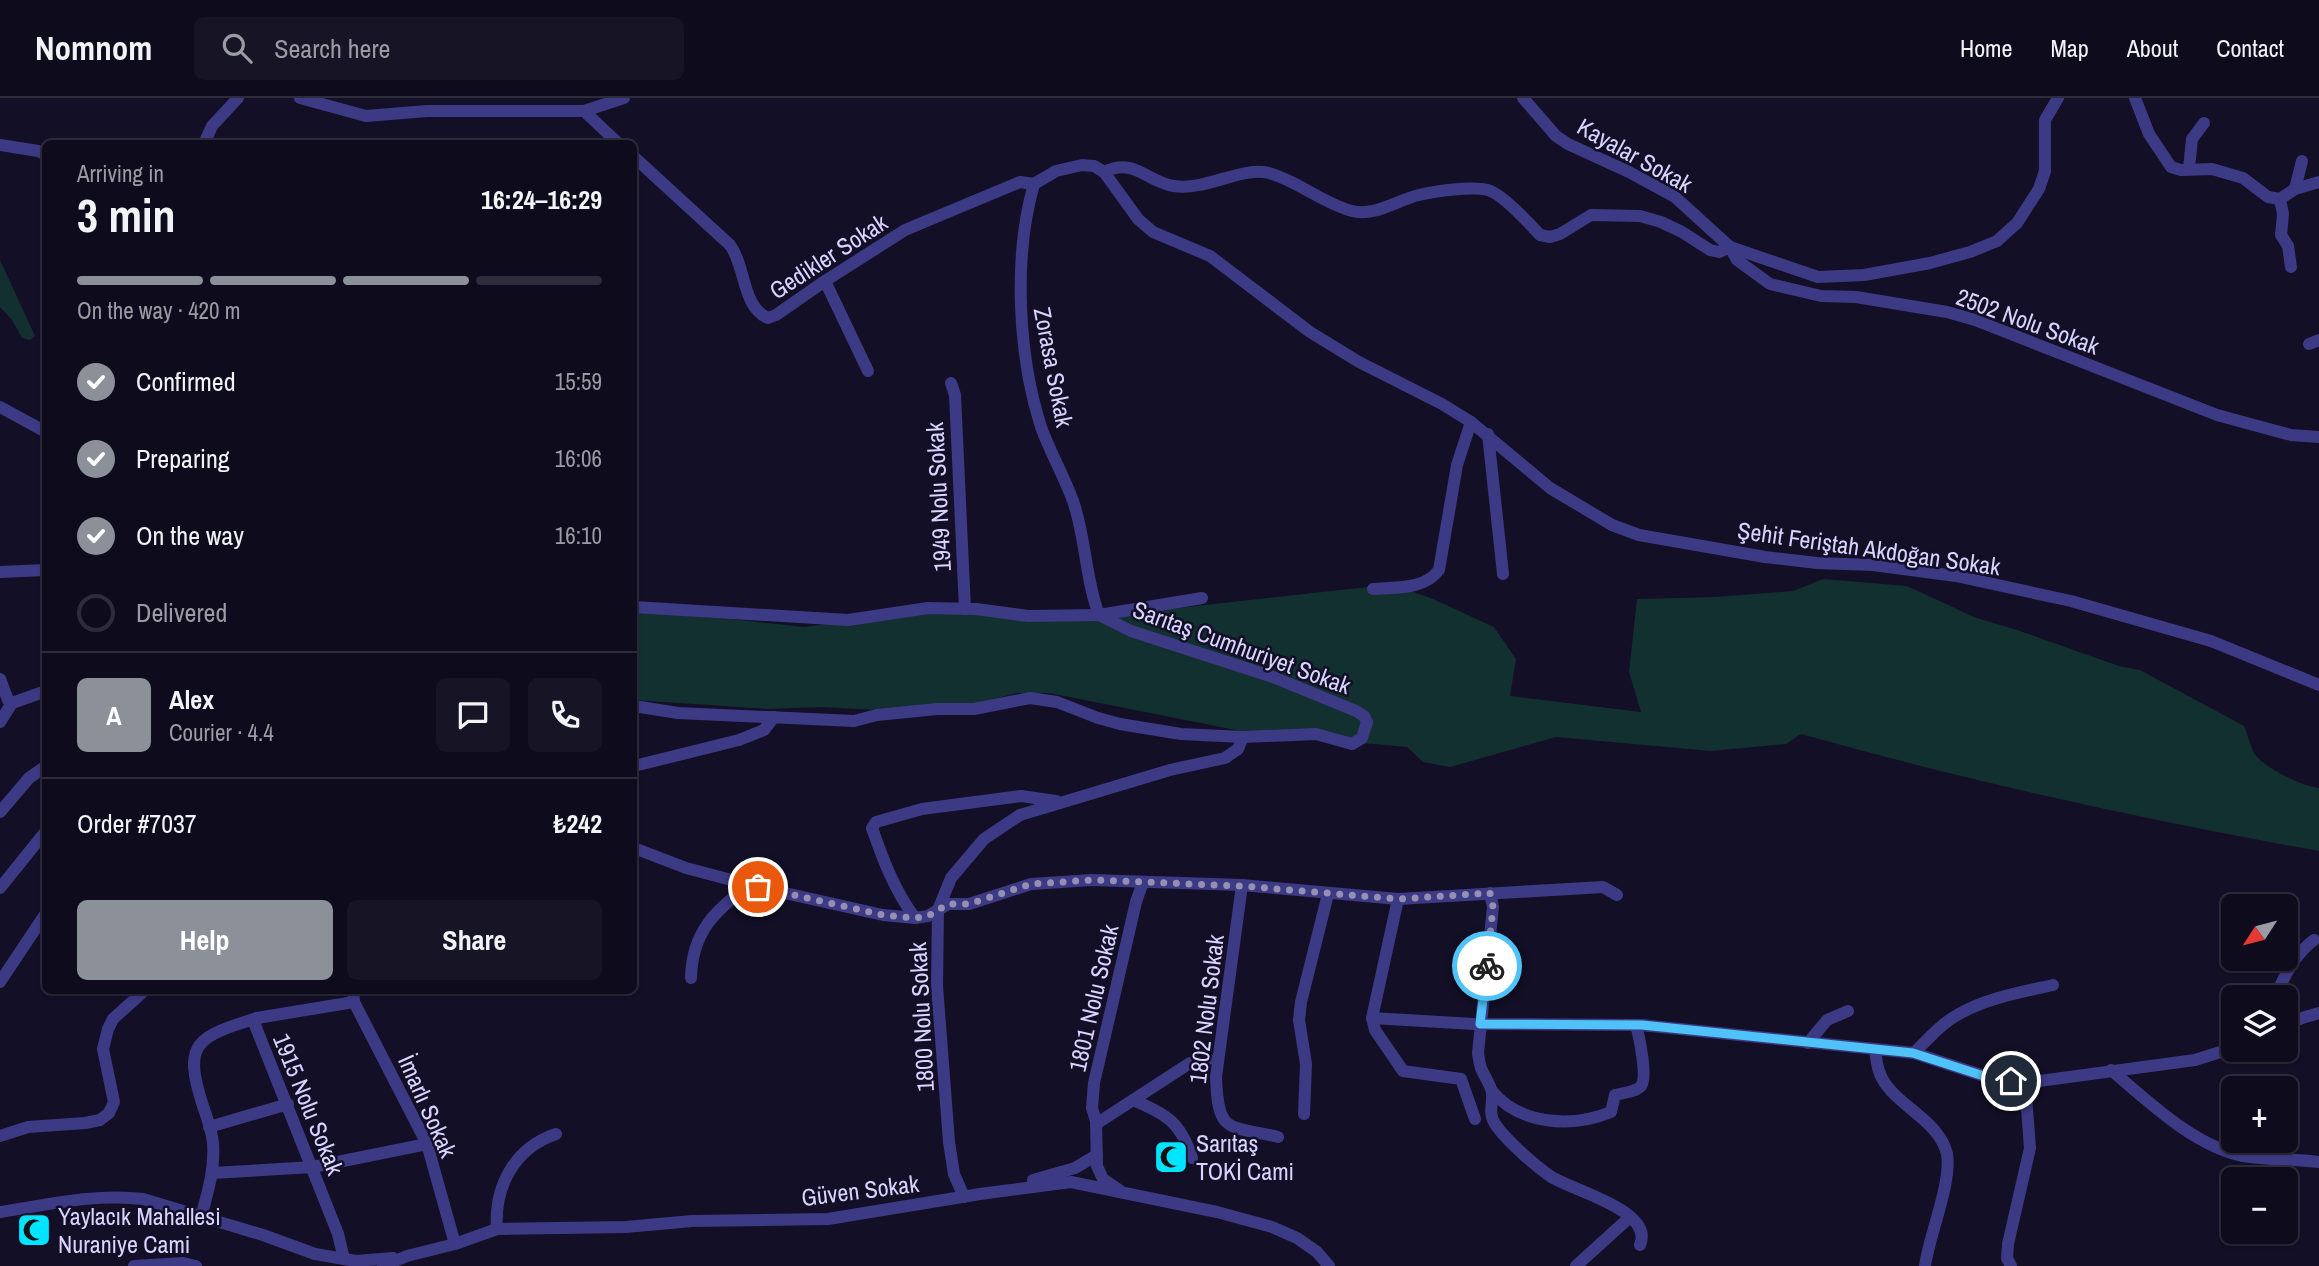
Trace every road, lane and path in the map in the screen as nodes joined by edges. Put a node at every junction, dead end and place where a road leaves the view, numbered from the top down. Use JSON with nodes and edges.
{"nodes":[{"id":1,"x":238,"y":98,"type":"edge"},
{"id":2,"x":299,"y":98,"type":"edge"},
{"id":3,"x":624,"y":98,"type":"edge"},
{"id":4,"x":1523,"y":98,"type":"edge"},
{"id":5,"x":2058,"y":98,"type":"edge"},
{"id":6,"x":2134,"y":98,"type":"edge"},
{"id":7,"x":584,"y":111,"type":"junction"},
{"id":8,"x":2204,"y":123,"type":"dead end"},
{"id":9,"x":206,"y":140,"type":"edge"},
{"id":10,"x":615,"y":140,"type":"edge"},
{"id":11,"x":0,"y":145,"type":"edge"},
{"id":12,"x":42,"y":154,"type":"edge"},
{"id":13,"x":637,"y":160,"type":"edge"},
{"id":14,"x":2302,"y":161,"type":"dead end"},
{"id":15,"x":2189,"y":168,"type":"junction"},
{"id":16,"x":1104,"y":172,"type":"junction"},
{"id":17,"x":2319,"y":182,"type":"edge"},
{"id":18,"x":1034,"y":184,"type":"junction"},
{"id":19,"x":2295,"y":189,"type":"junction"},
{"id":20,"x":2280,"y":199,"type":"junction"},
{"id":21,"x":1730,"y":247,"type":"junction"},
{"id":22,"x":2291,"y":267,"type":"dead end"},
{"id":23,"x":825,"y":281,"type":"junction"},
{"id":24,"x":868,"y":370,"type":"dead end"},
{"id":25,"x":951,"y":383,"type":"dead end"},
{"id":26,"x":0,"y":407,"type":"edge"},
{"id":27,"x":1471,"y":422,"type":"junction"},
{"id":28,"x":42,"y":430,"type":"edge"},
{"id":29,"x":1488,"y":435,"type":"junction"},
{"id":30,"x":2319,"y":437,"type":"edge"},
{"id":31,"x":42,"y":570,"type":"edge"},
{"id":32,"x":0,"y":572,"type":"edge"},
{"id":33,"x":1503,"y":574,"type":"dead end"},
{"id":34,"x":1373,"y":589,"type":"dead end"},
{"id":35,"x":1202,"y":598,"type":"dead end"},
{"id":36,"x":637,"y":607,"type":"edge"},
{"id":37,"x":965,"y":608,"type":"junction"},
{"id":38,"x":1100,"y":615,"type":"junction"},
{"id":39,"x":0,"y":679,"type":"edge"},
{"id":40,"x":2319,"y":685,"type":"edge"},
{"id":41,"x":42,"y":693,"type":"edge"},
{"id":42,"x":12,"y":704,"type":"junction"},
{"id":43,"x":637,"y":706,"type":"edge"},
{"id":44,"x":774,"y":717,"type":"junction"},
{"id":45,"x":0,"y":722,"type":"edge"},
{"id":46,"x":1243,"y":737,"type":"junction"},
{"id":47,"x":637,"y":765,"type":"edge"},
{"id":48,"x":42,"y":769,"type":"edge"},
{"id":49,"x":1060,"y":801,"type":"junction"},
{"id":50,"x":0,"y":812,"type":"edge"},
{"id":51,"x":42,"y":836,"type":"edge"},
{"id":52,"x":637,"y":849,"type":"edge"},
{"id":53,"x":1143,"y":882,"type":"junction"},
{"id":54,"x":750,"y":885,"type":"junction"},
{"id":55,"x":1242,"y":886,"type":"junction"},
{"id":56,"x":0,"y":888,"type":"edge"},
{"id":57,"x":1496,"y":893,"type":"junction"},
{"id":58,"x":1328,"y":894,"type":"junction"},
{"id":59,"x":1617,"y":895,"type":"dead end"},
{"id":60,"x":1398,"y":899,"type":"junction"},
{"id":61,"x":938,"y":910,"type":"junction"},
{"id":62,"x":915,"y":918,"type":"junction"},
{"id":63,"x":42,"y":919,"type":"edge"},
{"id":64,"x":2314,"y":940,"type":"dead end"},
{"id":65,"x":691,"y":978,"type":"dead end"},
{"id":66,"x":0,"y":982,"type":"edge"},
{"id":67,"x":2053,"y":985,"type":"dead end"},
{"id":68,"x":2281,"y":985,"type":"edge"},
{"id":69,"x":141,"y":994,"type":"edge"},
{"id":70,"x":353,"y":996,"type":"edge"},
{"id":71,"x":1847,"y":1011,"type":"dead end"},
{"id":72,"x":2319,"y":1013,"type":"edge"},
{"id":73,"x":257,"y":1018,"type":"junction"},
{"id":74,"x":1372,"y":1018,"type":"junction"},
{"id":75,"x":2298,"y":1020,"type":"edge"},
{"id":76,"x":1480,"y":1024,"type":"junction"},
{"id":77,"x":1636,"y":1025,"type":"junction"},
{"id":78,"x":1808,"y":1043,"type":"junction"},
{"id":79,"x":1875,"y":1050,"type":"junction"},
{"id":80,"x":2221,"y":1052,"type":"edge"},
{"id":81,"x":1913,"y":1053,"type":"junction"},
{"id":82,"x":1208,"y":1059,"type":"dead end"},
{"id":83,"x":2111,"y":1070,"type":"junction"},
{"id":84,"x":2025,"y":1083,"type":"junction"},
{"id":85,"x":1492,"y":1091,"type":"junction"},
{"id":86,"x":1133,"y":1100,"type":"junction"},
{"id":87,"x":288,"y":1104,"type":"junction"},
{"id":88,"x":1304,"y":1114,"type":"dead end"},
{"id":89,"x":1475,"y":1119,"type":"dead end"},
{"id":90,"x":1096,"y":1124,"type":"junction"},
{"id":91,"x":209,"y":1127,"type":"junction"},
{"id":92,"x":556,"y":1134,"type":"dead end"},
{"id":93,"x":0,"y":1136,"type":"edge"},
{"id":94,"x":1278,"y":1137,"type":"dead end"},
{"id":95,"x":427,"y":1144,"type":"junction"},
{"id":96,"x":1097,"y":1155,"type":"junction"},
{"id":97,"x":1192,"y":1158,"type":"dead end"},
{"id":98,"x":2287,"y":1159,"type":"junction"},
{"id":99,"x":2319,"y":1162,"type":"edge"},
{"id":100,"x":313,"y":1167,"type":"junction"},
{"id":101,"x":2285,"y":1167,"type":"edge"},
{"id":102,"x":212,"y":1173,"type":"junction"},
{"id":103,"x":1018,"y":1188,"type":"junction"},
{"id":104,"x":1125,"y":1194,"type":"junction"},
{"id":105,"x":964,"y":1197,"type":"junction"},
{"id":106,"x":0,"y":1212,"type":"edge"},
{"id":107,"x":201,"y":1217,"type":"junction"},
{"id":108,"x":1630,"y":1217,"type":"junction"},
{"id":109,"x":497,"y":1229,"type":"junction"},
{"id":110,"x":455,"y":1244,"type":"junction"},
{"id":111,"x":1640,"y":1245,"type":"dead end"},
{"id":112,"x":407,"y":1256,"type":"junction"},
{"id":113,"x":344,"y":1259,"type":"junction"},
{"id":114,"x":134,"y":1266,"type":"edge"},
{"id":115,"x":196,"y":1266,"type":"edge"},
{"id":116,"x":383,"y":1266,"type":"edge"},
{"id":117,"x":1329,"y":1266,"type":"edge"},
{"id":118,"x":1576,"y":1266,"type":"edge"},
{"id":119,"x":1925,"y":1266,"type":"edge"},
{"id":120,"x":2011,"y":1266,"type":"edge"}],
"edges":[{"from":1,"to":9,"type":"street"},
{"from":2,"to":7,"type":"street"},
{"from":3,"to":7,"type":"street"},
{"from":4,"to":21,"type":"street","name":"Kayalar Sokak"},
{"from":5,"to":21,"type":"street"},
{"from":6,"to":15,"type":"street"},
{"from":7,"to":10,"type":"street"},
{"from":8,"to":15,"type":"street"},
{"from":11,"to":12,"type":"street"},
{"from":13,"to":23,"type":"street","name":"Gedikler Sokak"},
{"from":14,"to":19,"type":"street"},
{"from":15,"to":20,"type":"street"},
{"from":16,"to":18,"type":"street"},
{"from":16,"to":21,"type":"street"},
{"from":16,"to":27,"type":"street"},
{"from":17,"to":19,"type":"street"},
{"from":18,"to":23,"type":"street","name":"Gedikler Sokak"},
{"from":18,"to":38,"type":"street","name":"Zorasa Sokak"},
{"from":19,"to":20,"type":"street"},
{"from":20,"to":22,"type":"street"},
{"from":21,"to":30,"type":"street","name":"2502 Nolu Sokak"},
{"from":23,"to":24,"type":"street"},
{"from":25,"to":37,"type":"street","name":"1949 Nolu Sokak"},
{"from":26,"to":28,"type":"street"},
{"from":27,"to":29,"type":"street"},
{"from":27,"to":34,"type":"street"},
{"from":29,"to":33,"type":"street"},
{"from":29,"to":40,"type":"street","name":"Şehit Feriştah Akdoğan Sokak"},
{"from":31,"to":32,"type":"street"},
{"from":35,"to":38,"type":"street"},
{"from":36,"to":37,"type":"street"},
{"from":37,"to":38,"type":"street"},
{"from":38,"to":46,"type":"street","name":"Sarıtaş Cumhuriyet Sokak"},
{"from":39,"to":42,"type":"street"},
{"from":41,"to":42,"type":"street"},
{"from":42,"to":45,"type":"street"},
{"from":43,"to":44,"type":"street","name":"Sarıtaş Cumhuriyet Sokak"},
{"from":44,"to":46,"type":"street","name":"Sarıtaş Cumhuriyet Sokak"},
{"from":44,"to":47,"type":"street"},
{"from":46,"to":49,"type":"street","name":"1800 Nolu Sokak"},
{"from":48,"to":50,"type":"street"},
{"from":49,"to":61,"type":"street","name":"1800 Nolu Sokak"},
{"from":49,"to":62,"type":"street"},
{"from":51,"to":56,"type":"street"},
{"from":52,"to":54,"type":"street"},
{"from":53,"to":55,"type":"street"},
{"from":53,"to":61,"type":"street"},
{"from":53,"to":90,"type":"street","name":"1801 Nolu Sokak"},
{"from":54,"to":62,"type":"street"},
{"from":54,"to":65,"type":"street"},
{"from":55,"to":58,"type":"street"},
{"from":55,"to":94,"type":"street","name":"1802 Nolu Sokak"},
{"from":57,"to":59,"type":"street"},
{"from":57,"to":60,"type":"street"},
{"from":57,"to":76,"type":"street"},
{"from":58,"to":60,"type":"street"},
{"from":58,"to":88,"type":"street"},
{"from":60,"to":74,"type":"street"},
{"from":61,"to":62,"type":"street"},
{"from":61,"to":105,"type":"street","name":"1800 Nolu Sokak"},
{"from":63,"to":66,"type":"street"},
{"from":64,"to":68,"type":"street"},
{"from":67,"to":81,"type":"street"},
{"from":69,"to":93,"type":"street"},
{"from":70,"to":73,"type":"street","name":"1915 Nolu Sokak"},
{"from":70,"to":95,"type":"street","name":"İmarlı Sokak"},
{"from":71,"to":78,"type":"street"},
{"from":72,"to":75,"type":"street"},
{"from":73,"to":87,"type":"street","name":"1915 Nolu Sokak"},
{"from":73,"to":91,"type":"street"},
{"from":74,"to":76,"type":"street"},
{"from":74,"to":89,"type":"street"},
{"from":76,"to":77,"type":"street"},
{"from":76,"to":85,"type":"street"},
{"from":77,"to":78,"type":"street"},
{"from":77,"to":85,"type":"street"},
{"from":78,"to":79,"type":"street"},
{"from":79,"to":81,"type":"street"},
{"from":79,"to":119,"type":"street"},
{"from":80,"to":83,"type":"street"},
{"from":81,"to":84,"type":"street"},
{"from":82,"to":86,"type":"street"},
{"from":83,"to":84,"type":"street"},
{"from":83,"to":98,"type":"street"},
{"from":84,"to":120,"type":"street"},
{"from":85,"to":108,"type":"street"},
{"from":86,"to":90,"type":"street"},
{"from":86,"to":97,"type":"street"},
{"from":87,"to":91,"type":"street"},
{"from":87,"to":100,"type":"street","name":"1915 Nolu Sokak"},
{"from":90,"to":96,"type":"street","name":"1801 Nolu Sokak"},
{"from":91,"to":102,"type":"street"},
{"from":92,"to":109,"type":"street"},
{"from":95,"to":100,"type":"street"},
{"from":95,"to":110,"type":"street","name":"İmarlı Sokak"},
{"from":96,"to":103,"type":"street"},
{"from":96,"to":104,"type":"street","name":"1801 Nolu Sokak"},
{"from":98,"to":99,"type":"street"},
{"from":98,"to":101,"type":"street"},
{"from":100,"to":102,"type":"street"},
{"from":100,"to":113,"type":"street","name":"1915 Nolu Sokak"},
{"from":102,"to":107,"type":"street"},
{"from":103,"to":104,"type":"street","name":"Güven Sokak"},
{"from":103,"to":105,"type":"street","name":"Güven Sokak"},
{"from":104,"to":117,"type":"street","name":"Güven Sokak"},
{"from":105,"to":109,"type":"street","name":"Güven Sokak"},
{"from":106,"to":107,"type":"street"},
{"from":107,"to":113,"type":"street"},
{"from":108,"to":111,"type":"street"},
{"from":108,"to":118,"type":"street"},
{"from":109,"to":110,"type":"street","name":"Güven Sokak"},
{"from":110,"to":112,"type":"street","name":"Güven Sokak"},
{"from":112,"to":113,"type":"street"},
{"from":112,"to":116,"type":"street","name":"Güven Sokak"},
{"from":114,"to":115,"type":"street"}]}
